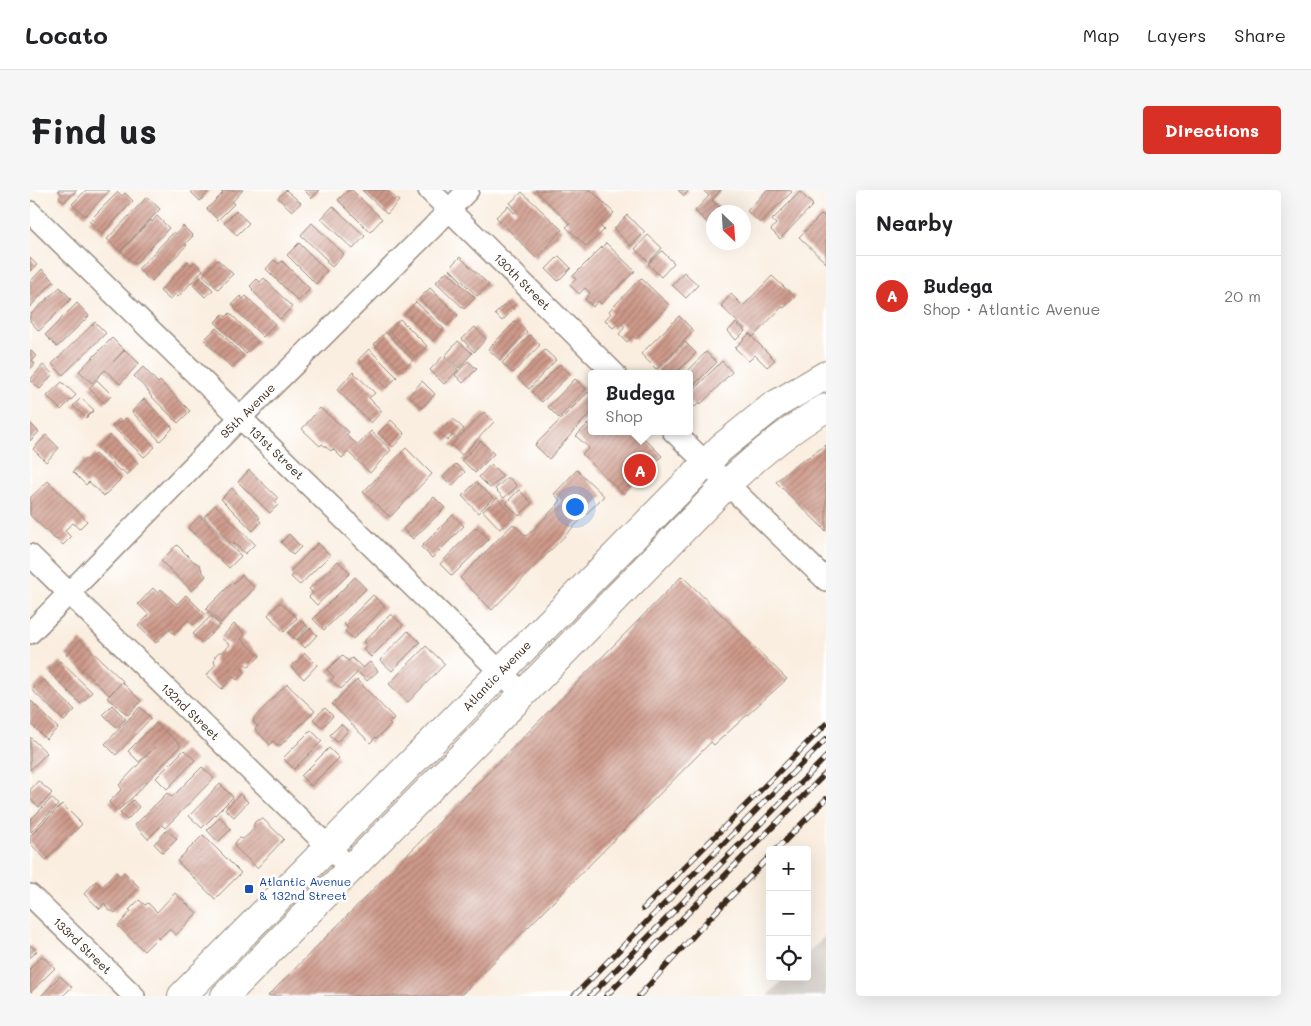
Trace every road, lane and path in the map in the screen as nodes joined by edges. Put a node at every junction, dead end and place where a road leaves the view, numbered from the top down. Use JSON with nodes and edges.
{"nodes":[{"id":1,"x":429,"y":190,"type":"edge"},
{"id":2,"x":468,"y":190,"type":"edge"},
{"id":3,"x":448,"y":210,"type":"junction"},
{"id":4,"x":30,"y":212,"type":"edge"},
{"id":5,"x":611,"y":370,"type":"edge"},
{"id":6,"x":826,"y":375,"type":"edge"},
{"id":7,"x":826,"y":408,"type":"edge"},
{"id":8,"x":240,"y":418,"type":"junction"},
{"id":9,"x":677,"y":435,"type":"edge"},
{"id":10,"x":706,"y":464,"type":"junction"},
{"id":11,"x":727,"y":484,"type":"junction"},
{"id":12,"x":30,"y":555,"type":"edge"},
{"id":13,"x":826,"y":580,"type":"edge"},
{"id":14,"x":69,"y":594,"type":"junction"},
{"id":15,"x":30,"y":634,"type":"edge"},
{"id":16,"x":501,"y":672,"type":"junction"},
{"id":17,"x":523,"y":694,"type":"junction"},
{"id":18,"x":329,"y":848,"type":"junction"},
{"id":19,"x":351,"y":869,"type":"junction"},
{"id":20,"x":30,"y":896,"type":"edge"},
{"id":21,"x":134,"y":996,"type":"edge"},
{"id":22,"x":182,"y":996,"type":"edge"},
{"id":23,"x":225,"y":996,"type":"edge"}],
"edges":[{"from":1,"to":3,"type":"street","name":"130th Street"},
{"from":2,"to":3,"type":"street","name":"95th Avenue"},
{"from":3,"to":5,"type":"street","name":"130th Street"},
{"from":3,"to":8,"type":"street","name":"95th Avenue"},
{"from":4,"to":8,"type":"street","name":"131st Street"},
{"from":6,"to":10,"type":"main road","name":"Atlantic Avenue"},
{"from":7,"to":11,"type":"main road"},
{"from":8,"to":14,"type":"street","name":"95th Avenue"},
{"from":8,"to":16,"type":"street","name":"131st Street"},
{"from":9,"to":10,"type":"street"},
{"from":10,"to":11,"type":"street"},
{"from":10,"to":16,"type":"main road","name":"Atlantic Avenue"},
{"from":11,"to":13,"type":"street"},
{"from":11,"to":17,"type":"main road"},
{"from":12,"to":14,"type":"street","name":"132nd Street"},
{"from":14,"to":15,"type":"street","name":"95th Avenue"},
{"from":14,"to":18,"type":"street","name":"132nd Street"},
{"from":16,"to":17,"type":"street","name":"131st Street"},
{"from":16,"to":18,"type":"main road","name":"Atlantic Avenue"},
{"from":17,"to":19,"type":"main road"},
{"from":18,"to":19,"type":"street","name":"132nd Street"},
{"from":18,"to":22,"type":"main road","name":"Atlantic Avenue"},
{"from":19,"to":23,"type":"main road"},
{"from":20,"to":21,"type":"street","name":"133rd Street"}]}
